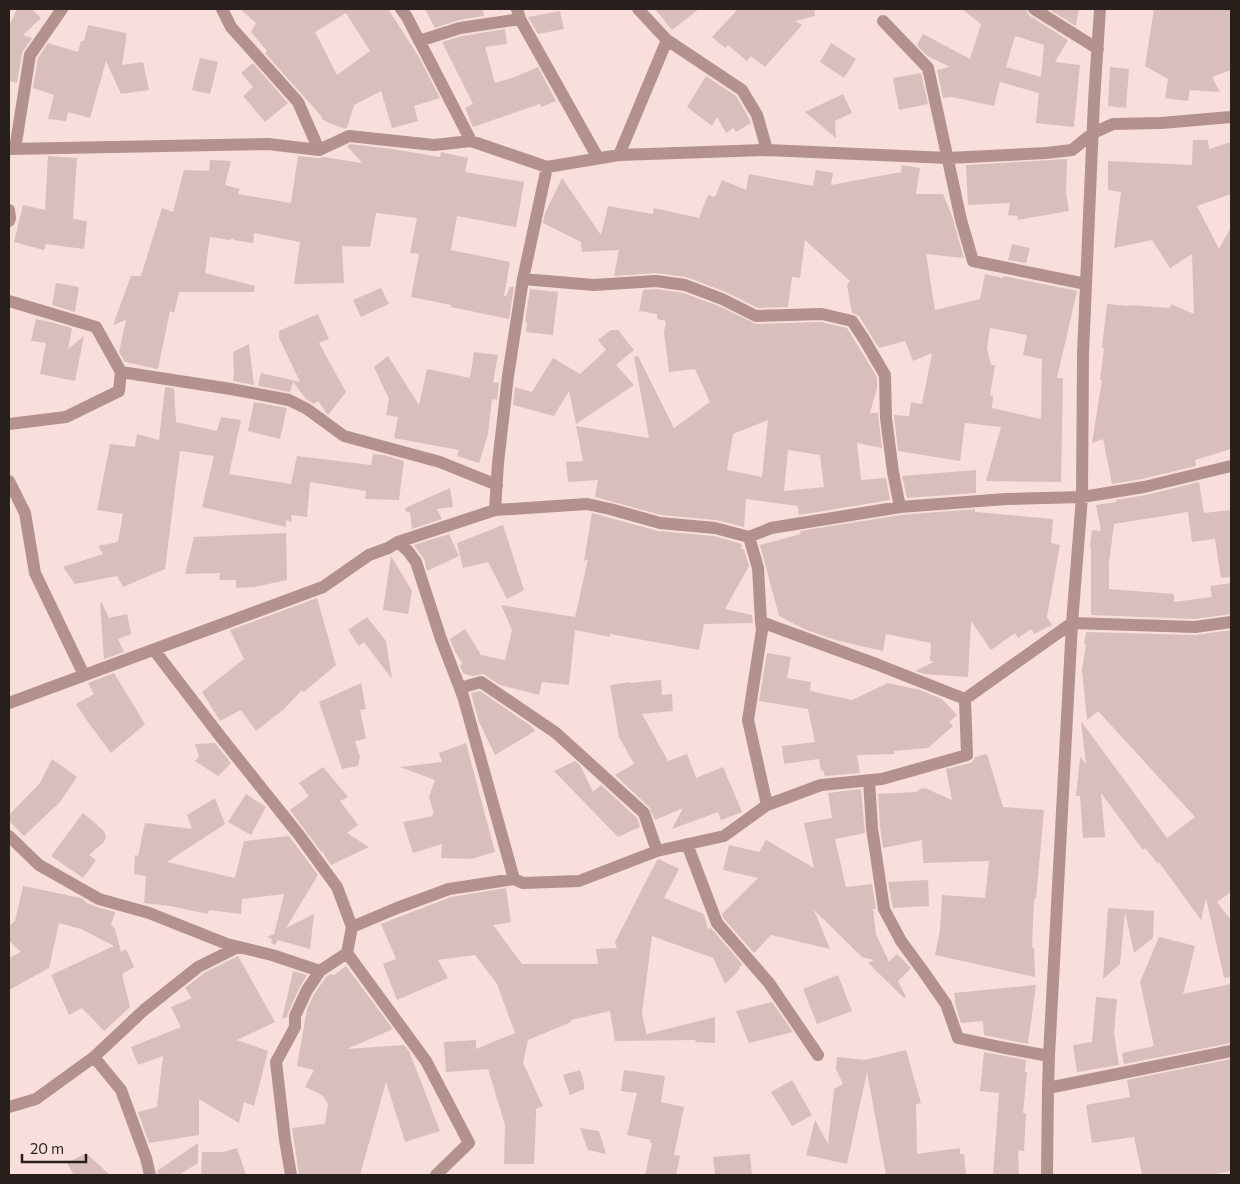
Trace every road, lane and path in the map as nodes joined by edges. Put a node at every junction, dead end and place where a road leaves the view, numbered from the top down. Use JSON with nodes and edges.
{"nodes":[{"id":1,"x":62,"y":9,"type":"edge"},
{"id":2,"x":222,"y":9,"type":"edge"},
{"id":3,"x":401,"y":9,"type":"edge"},
{"id":4,"x":638,"y":9,"type":"edge"},
{"id":5,"x":1034,"y":9,"type":"edge"},
{"id":6,"x":1100,"y":9,"type":"edge"},
{"id":7,"x":518,"y":14,"type":"edge"},
{"id":8,"x":883,"y":21,"type":"dead end"},
{"id":9,"x":668,"y":40,"type":"junction"},
{"id":10,"x":419,"y":41,"type":"junction"},
{"id":11,"x":1098,"y":50,"type":"junction"},
{"id":12,"x":1231,"y":117,"type":"edge"},
{"id":13,"x":1093,"y":133,"type":"junction"},
{"id":14,"x":471,"y":141,"type":"junction"},
{"id":15,"x":12,"y":149,"type":"edge"},
{"id":16,"x":319,"y":150,"type":"junction"},
{"id":17,"x":767,"y":150,"type":"junction"},
{"id":18,"x":619,"y":155,"type":"junction"},
{"id":19,"x":598,"y":158,"type":"junction"},
{"id":20,"x":948,"y":158,"type":"junction"},
{"id":21,"x":547,"y":167,"type":"junction"},
{"id":22,"x":9,"y":210,"type":"edge"},
{"id":23,"x":9,"y":222,"type":"edge"},
{"id":24,"x":523,"y":279,"type":"junction"},
{"id":25,"x":1086,"y":284,"type":"junction"},
{"id":26,"x":9,"y":301,"type":"edge"},
{"id":27,"x":121,"y":372,"type":"junction"},
{"id":28,"x":9,"y":424,"type":"edge"},
{"id":29,"x":1231,"y":466,"type":"edge"},
{"id":30,"x":9,"y":481,"type":"edge"},
{"id":31,"x":497,"y":484,"type":"junction"},
{"id":32,"x":1082,"y":497,"type":"junction"},
{"id":33,"x":900,"y":507,"type":"junction"},
{"id":34,"x":495,"y":510,"type":"junction"},
{"id":35,"x":749,"y":537,"type":"junction"},
{"id":36,"x":398,"y":542,"type":"junction"},
{"id":37,"x":761,"y":622,"type":"junction"},
{"id":38,"x":1231,"y":622,"type":"edge"},
{"id":39,"x":1072,"y":623,"type":"junction"},
{"id":40,"x":154,"y":650,"type":"junction"},
{"id":41,"x":84,"y":675,"type":"junction"},
{"id":42,"x":460,"y":688,"type":"junction"},
{"id":43,"x":964,"y":699,"type":"junction"},
{"id":44,"x":9,"y":703,"type":"edge"},
{"id":45,"x":869,"y":780,"type":"junction"},
{"id":46,"x":767,"y":805,"type":"junction"},
{"id":47,"x":9,"y":836,"type":"edge"},
{"id":48,"x":687,"y":844,"type":"junction"},
{"id":49,"x":657,"y":851,"type":"junction"},
{"id":50,"x":514,"y":879,"type":"junction"},
{"id":51,"x":352,"y":927,"type":"junction"},
{"id":52,"x":238,"y":947,"type":"junction"},
{"id":53,"x":347,"y":953,"type":"junction"},
{"id":54,"x":320,"y":971,"type":"junction"},
{"id":55,"x":1231,"y":1051,"type":"edge"},
{"id":56,"x":818,"y":1055,"type":"dead end"},
{"id":57,"x":1049,"y":1056,"type":"junction"},
{"id":58,"x":94,"y":1057,"type":"junction"},
{"id":59,"x":1048,"y":1088,"type":"junction"},
{"id":60,"x":9,"y":1106,"type":"edge"},
{"id":61,"x":150,"y":1175,"type":"edge"},
{"id":62,"x":291,"y":1175,"type":"edge"},
{"id":63,"x":436,"y":1175,"type":"edge"},
{"id":64,"x":1047,"y":1175,"type":"edge"}],
"edges":[{"from":1,"to":15,"type":"street"},
{"from":2,"to":16,"type":"street"},
{"from":3,"to":10,"type":"street"},
{"from":4,"to":9,"type":"street"},
{"from":5,"to":11,"type":"street"},
{"from":6,"to":11,"type":"street"},
{"from":7,"to":10,"type":"street"},
{"from":7,"to":19,"type":"street"},
{"from":8,"to":20,"type":"street"},
{"from":9,"to":17,"type":"street"},
{"from":9,"to":18,"type":"street"},
{"from":10,"to":14,"type":"street"},
{"from":11,"to":13,"type":"street"},
{"from":12,"to":13,"type":"street"},
{"from":13,"to":20,"type":"street"},
{"from":13,"to":25,"type":"street"},
{"from":14,"to":16,"type":"street"},
{"from":14,"to":21,"type":"street"},
{"from":15,"to":16,"type":"street"},
{"from":17,"to":18,"type":"street"},
{"from":17,"to":20,"type":"street"},
{"from":18,"to":19,"type":"street"},
{"from":19,"to":21,"type":"street"},
{"from":20,"to":25,"type":"street"},
{"from":21,"to":24,"type":"street"},
{"from":22,"to":23,"type":"street"},
{"from":24,"to":31,"type":"street"},
{"from":24,"to":33,"type":"street"},
{"from":25,"to":32,"type":"street"},
{"from":26,"to":27,"type":"street"},
{"from":27,"to":28,"type":"street"},
{"from":27,"to":31,"type":"street"},
{"from":29,"to":32,"type":"street"},
{"from":30,"to":41,"type":"street"},
{"from":31,"to":34,"type":"street"},
{"from":32,"to":33,"type":"street"},
{"from":32,"to":39,"type":"street"},
{"from":33,"to":35,"type":"street"},
{"from":34,"to":35,"type":"street"},
{"from":34,"to":36,"type":"street"},
{"from":35,"to":37,"type":"street"},
{"from":36,"to":40,"type":"street"},
{"from":36,"to":42,"type":"street"},
{"from":37,"to":43,"type":"street"},
{"from":37,"to":46,"type":"street"},
{"from":38,"to":39,"type":"street"},
{"from":39,"to":43,"type":"street"},
{"from":39,"to":57,"type":"street"},
{"from":40,"to":41,"type":"street"},
{"from":40,"to":51,"type":"street"},
{"from":41,"to":44,"type":"street"},
{"from":42,"to":49,"type":"street"},
{"from":42,"to":50,"type":"street"},
{"from":43,"to":45,"type":"street"},
{"from":45,"to":46,"type":"street"},
{"from":45,"to":57,"type":"street"},
{"from":46,"to":48,"type":"street"},
{"from":47,"to":52,"type":"street"},
{"from":48,"to":49,"type":"street"},
{"from":48,"to":56,"type":"street"},
{"from":49,"to":50,"type":"street"},
{"from":50,"to":51,"type":"street"},
{"from":51,"to":53,"type":"street"},
{"from":52,"to":54,"type":"street"},
{"from":52,"to":58,"type":"street"},
{"from":53,"to":54,"type":"street"},
{"from":53,"to":63,"type":"street"},
{"from":54,"to":62,"type":"street"},
{"from":55,"to":59,"type":"street"},
{"from":57,"to":59,"type":"street"},
{"from":58,"to":60,"type":"street"},
{"from":58,"to":61,"type":"street"},
{"from":59,"to":64,"type":"street"}]}
